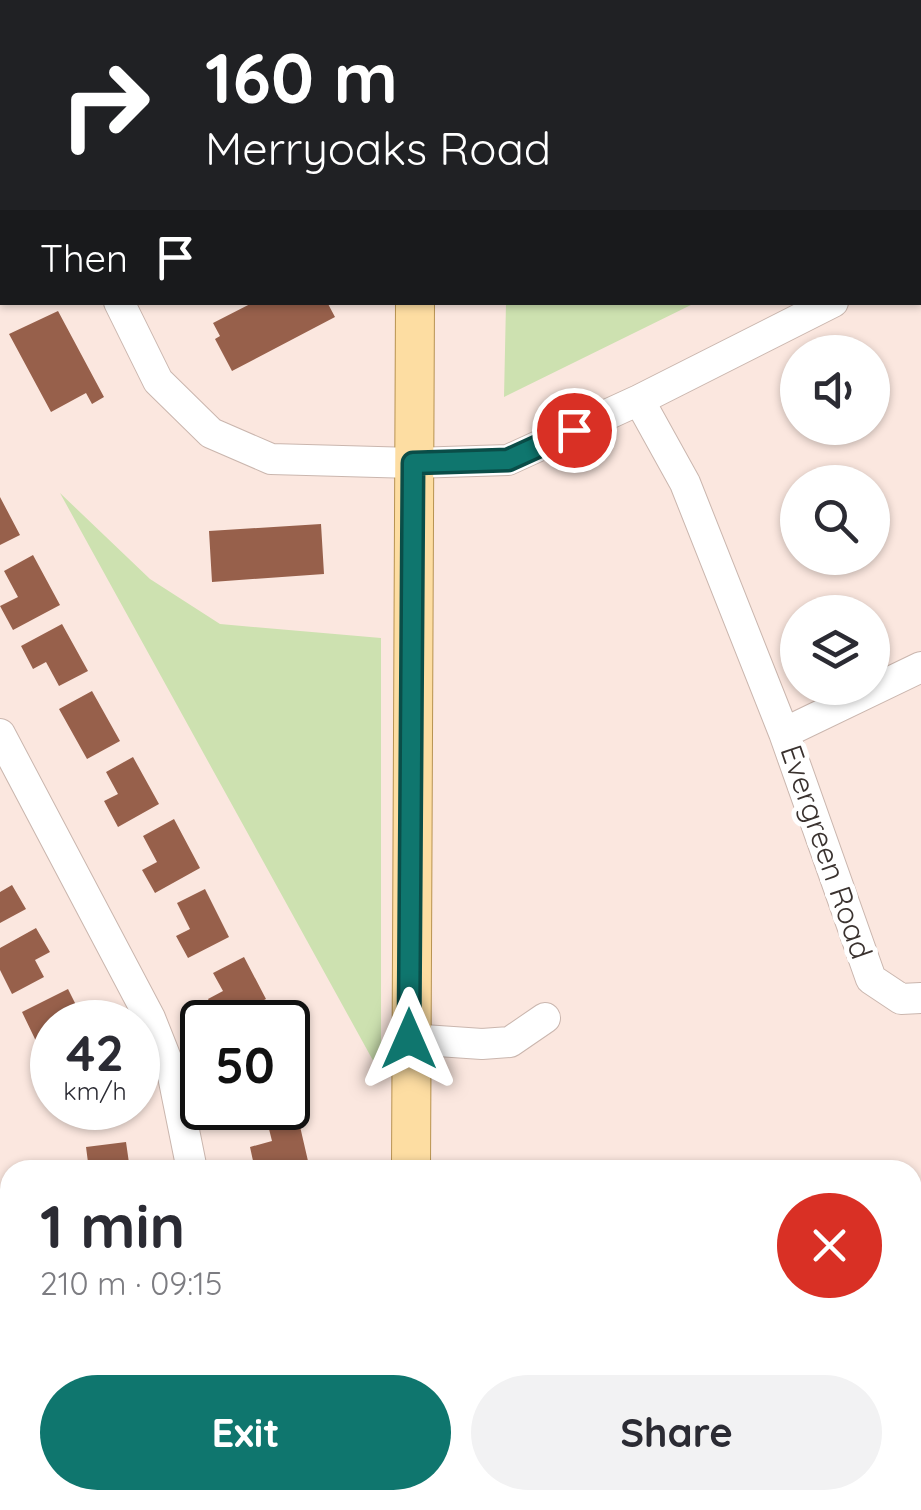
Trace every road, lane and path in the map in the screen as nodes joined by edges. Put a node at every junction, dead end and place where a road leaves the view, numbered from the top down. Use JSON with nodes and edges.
{"nodes":[{"id":1,"x":120,"y":305,"type":"edge"},
{"id":2,"x":414,"y":305,"type":"edge"},
{"id":3,"x":827,"y":305,"type":"edge"},
{"id":4,"x":639,"y":400,"type":"junction"},
{"id":5,"x":413,"y":463,"type":"junction"},
{"id":6,"x":921,"y":667,"type":"edge"},
{"id":7,"x":784,"y":733,"type":"junction"},
{"id":8,"x":0,"y":734,"type":"edge"},
{"id":9,"x":921,"y":998,"type":"edge"},
{"id":10,"x":545,"y":1018,"type":"dead end"},
{"id":11,"x":409,"y":1039,"type":"junction"},
{"id":12,"x":190,"y":1160,"type":"edge"},
{"id":13,"x":411,"y":1160,"type":"edge"}],
"edges":[{"from":1,"to":5,"type":"street"},
{"from":2,"to":5,"type":"main road"},
{"from":3,"to":4,"type":"street"},
{"from":4,"to":5,"type":"street"},
{"from":4,"to":7,"type":"street","name":"Evergreen Road"},
{"from":5,"to":11,"type":"main road"},
{"from":6,"to":7,"type":"street"},
{"from":7,"to":9,"type":"street","name":"Evergreen Road"},
{"from":8,"to":12,"type":"street"},
{"from":10,"to":11,"type":"street"},
{"from":11,"to":13,"type":"main road"}]}
